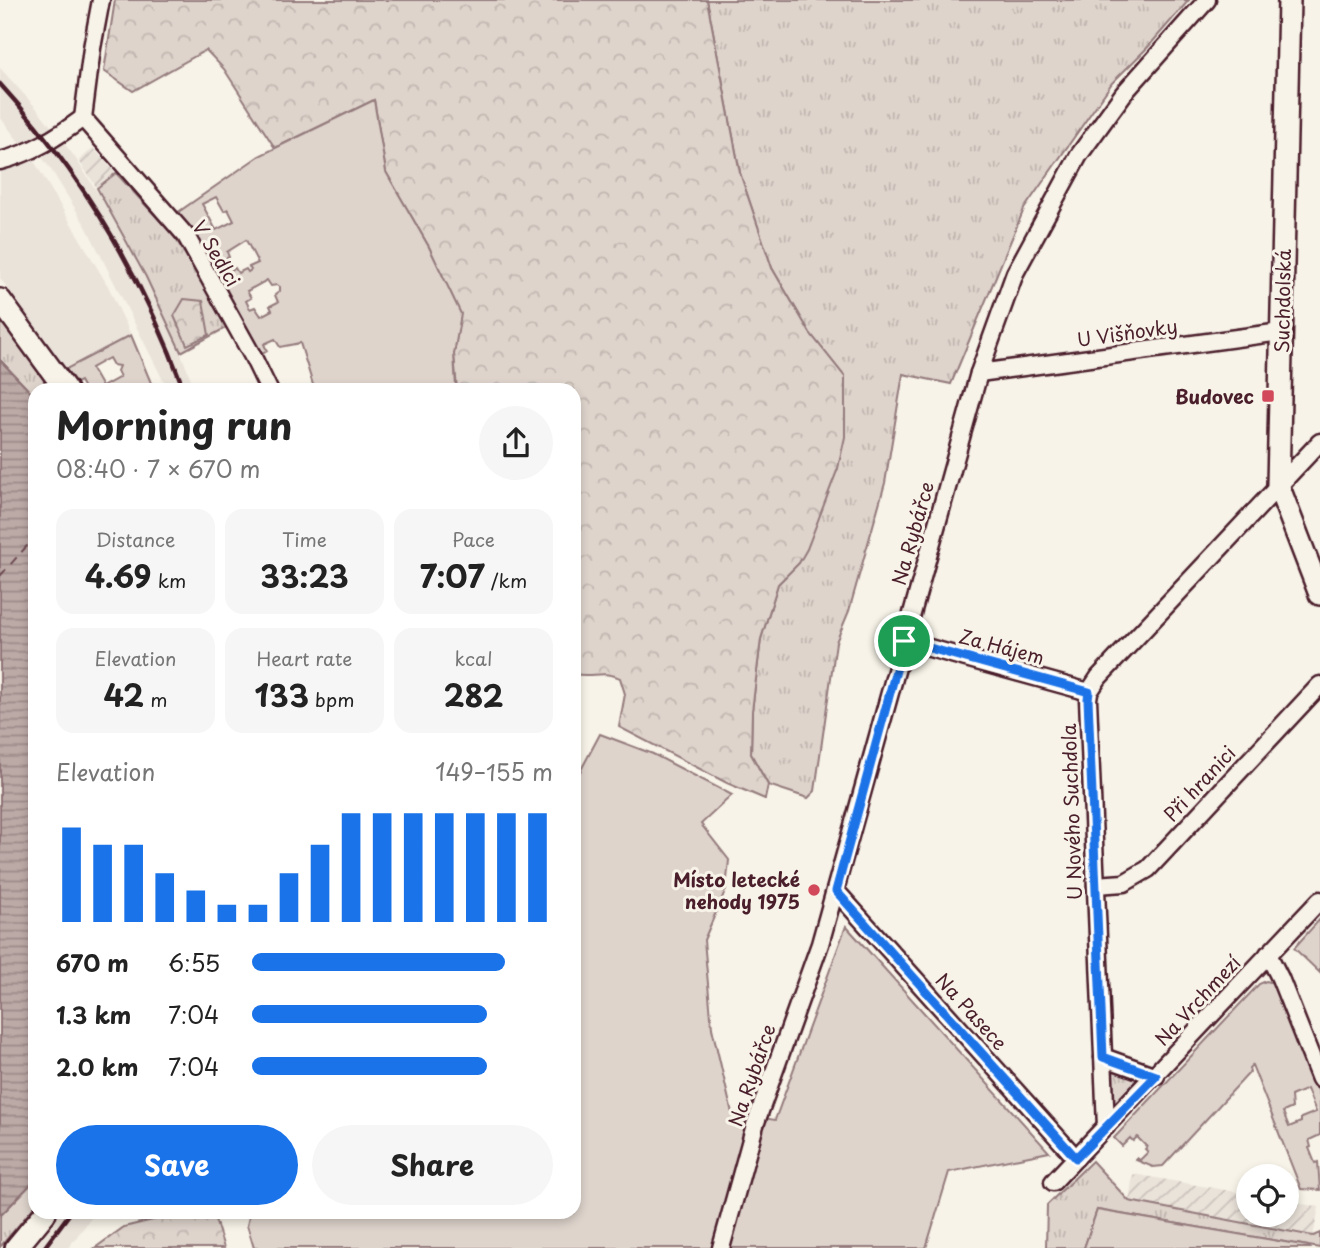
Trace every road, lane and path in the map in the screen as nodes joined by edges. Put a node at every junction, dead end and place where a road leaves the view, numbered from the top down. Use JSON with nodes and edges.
{"nodes":[{"id":1,"x":101,"y":0,"type":"edge"},
{"id":2,"x":1207,"y":0,"type":"edge"},
{"id":3,"x":1289,"y":0,"type":"edge"},
{"id":4,"x":83,"y":118,"type":"junction"},
{"id":5,"x":0,"y":161,"type":"edge"},
{"id":6,"x":0,"y":300,"type":"edge"},
{"id":7,"x":1281,"y":332,"type":"junction"},
{"id":8,"x":979,"y":373,"type":"junction"},
{"id":9,"x":61,"y":383,"type":"edge"},
{"id":10,"x":266,"y":383,"type":"edge"},
{"id":11,"x":1320,"y":442,"type":"edge"},
{"id":12,"x":1278,"y":485,"type":"junction"},
{"id":13,"x":1320,"y":594,"type":"edge"},
{"id":14,"x":904,"y":641,"type":"junction"},
{"id":15,"x":1320,"y":685,"type":"edge"},
{"id":16,"x":1089,"y":692,"type":"junction"},
{"id":17,"x":1096,"y":885,"type":"junction"},
{"id":18,"x":836,"y":891,"type":"junction"},
{"id":19,"x":1320,"y":900,"type":"edge"},
{"id":20,"x":1268,"y":954,"type":"junction"},
{"id":21,"x":1103,"y":1057,"type":"junction"},
{"id":22,"x":1156,"y":1076,"type":"junction"},
{"id":23,"x":1320,"y":1079,"type":"edge"},
{"id":24,"x":1106,"y":1127,"type":"junction"},
{"id":25,"x":1076,"y":1158,"type":"junction"},
{"id":26,"x":1053,"y":1182,"type":"dead end"},
{"id":27,"x":40,"y":1219,"type":"edge"},
{"id":28,"x":16,"y":1248,"type":"edge"},
{"id":29,"x":721,"y":1248,"type":"edge"}],
"edges":[{"from":1,"to":4,"type":"street"},
{"from":2,"to":8,"type":"street","name":"Na Rybářce"},
{"from":3,"to":7,"type":"street","name":"Suchdolská"},
{"from":4,"to":5,"type":"street"},
{"from":4,"to":10,"type":"street","name":"V Sedlci"},
{"from":6,"to":9,"type":"street"},
{"from":7,"to":8,"type":"street","name":"U Višňovky"},
{"from":7,"to":12,"type":"street","name":"Suchdolská"},
{"from":8,"to":14,"type":"street","name":"Na Rybářce"},
{"from":11,"to":12,"type":"street"},
{"from":12,"to":13,"type":"street","name":"Suchdolská"},
{"from":12,"to":16,"type":"street"},
{"from":14,"to":16,"type":"street","name":"Za Hájem"},
{"from":14,"to":18,"type":"street","name":"Na Rybářce"},
{"from":15,"to":17,"type":"street","name":"Při hranici"},
{"from":16,"to":17,"type":"street","name":"U Nového Suchdola"},
{"from":17,"to":21,"type":"street","name":"U Nového Suchdola"},
{"from":18,"to":25,"type":"street","name":"Na Pasece"},
{"from":18,"to":29,"type":"street","name":"Na Rybářce"},
{"from":19,"to":20,"type":"street","name":"Na Vrchmezí"},
{"from":20,"to":22,"type":"street","name":"Na Vrchmezí"},
{"from":20,"to":23,"type":"street"},
{"from":21,"to":22,"type":"street"},
{"from":21,"to":24,"type":"street","name":"U Nového Suchdola"},
{"from":22,"to":24,"type":"street","name":"Na Vrchmezí"},
{"from":24,"to":25,"type":"street","name":"Na Vrchmezí"},
{"from":25,"to":26,"type":"street","name":"Na Vrchmezí"},
{"from":27,"to":28,"type":"street"}]}
